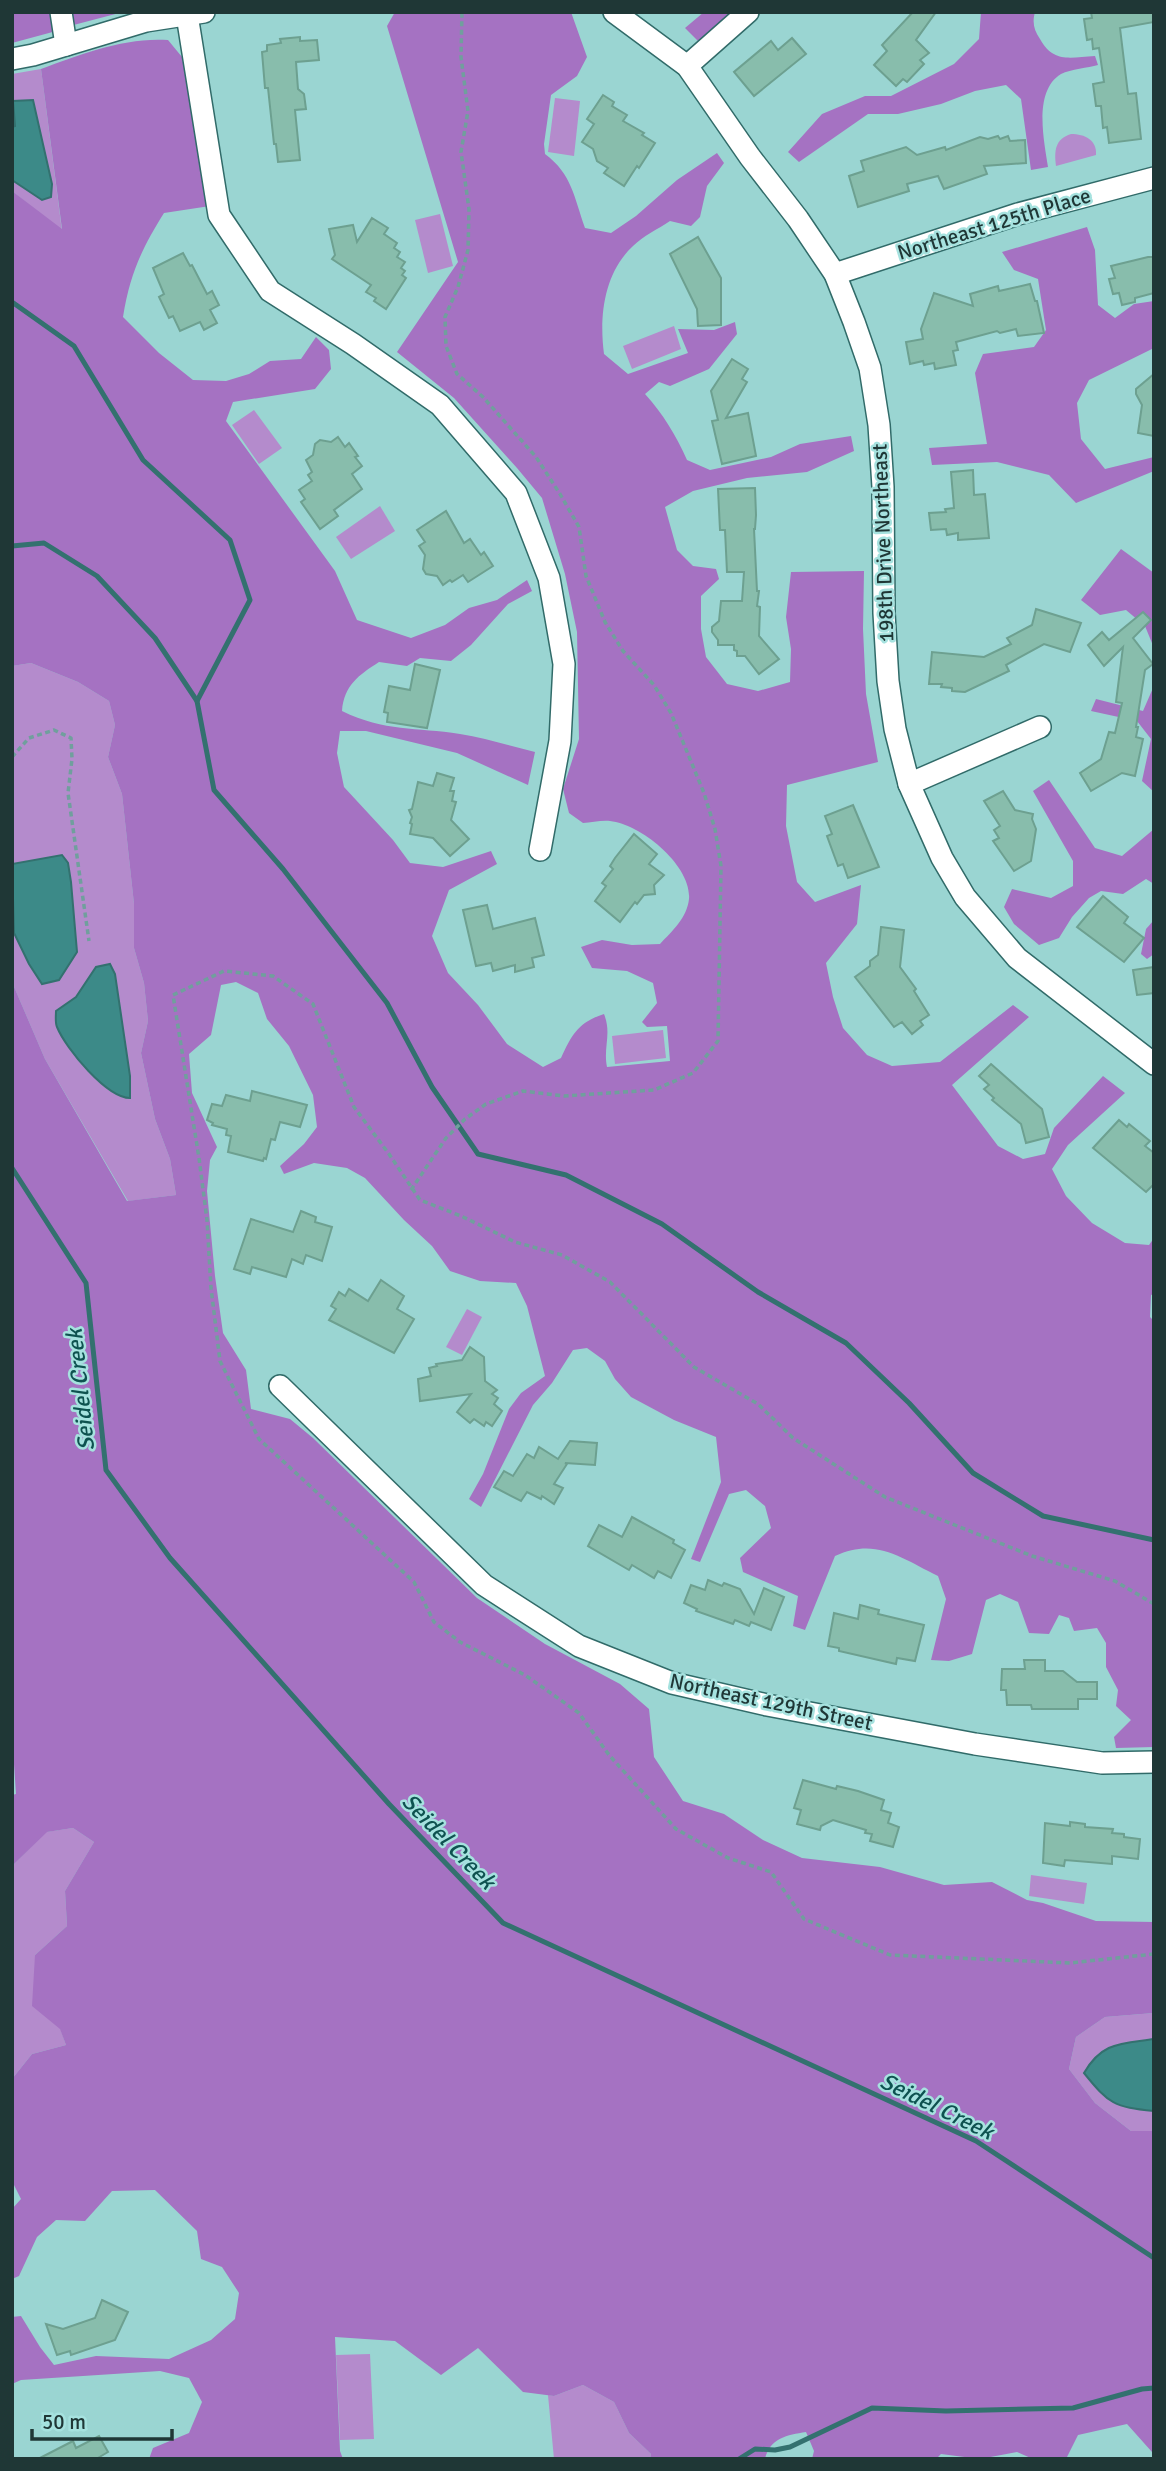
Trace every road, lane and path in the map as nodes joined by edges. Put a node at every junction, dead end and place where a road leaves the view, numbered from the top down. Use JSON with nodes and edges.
{"nodes":[{"id":1,"x":61,"y":12,"type":"edge"},
{"id":2,"x":614,"y":12,"type":"edge"},
{"id":3,"x":748,"y":12,"type":"edge"},
{"id":4,"x":195,"y":14,"type":"edge"},
{"id":5,"x":66,"y":45,"type":"junction"},
{"id":6,"x":12,"y":59,"type":"edge"},
{"id":7,"x":687,"y":66,"type":"junction"},
{"id":8,"x":1154,"y":178,"type":"edge"},
{"id":9,"x":835,"y":274,"type":"junction"},
{"id":10,"x":1040,"y":727,"type":"dead end"},
{"id":11,"x":12,"y":757,"type":"edge"},
{"id":12,"x":909,"y":784,"type":"junction"},
{"id":13,"x":540,"y":850,"type":"dead end"},
{"id":14,"x":89,"y":941,"type":"dead end"},
{"id":15,"x":1154,"y":1063,"type":"edge"},
{"id":16,"x":465,"y":1119,"type":"dead end"},
{"id":17,"x":411,"y":1190,"type":"junction"},
{"id":18,"x":280,"y":1385,"type":"dead end"},
{"id":19,"x":1154,"y":1604,"type":"edge"},
{"id":20,"x":1154,"y":1762,"type":"edge"},
{"id":21,"x":1154,"y":1954,"type":"edge"}],
"edges":[{"from":1,"to":5,"type":"street"},
{"from":2,"to":7,"type":"street","name":"198th Drive Northeast"},
{"from":3,"to":7,"type":"street"},
{"from":4,"to":5,"type":"street"},
{"from":4,"to":13,"type":"street"},
{"from":5,"to":6,"type":"street"},
{"from":7,"to":9,"type":"street","name":"198th Drive Northeast"},
{"from":8,"to":9,"type":"street","name":"Northeast 125th Place"},
{"from":9,"to":12,"type":"street","name":"198th Drive Northeast"},
{"from":10,"to":12,"type":"street"},
{"from":11,"to":14,"type":"path"},
{"from":12,"to":15,"type":"street","name":"198th Drive Northeast"},
{"from":16,"to":17,"type":"path"},
{"from":17,"to":19,"type":"path"},
{"from":17,"to":21,"type":"path"},
{"from":18,"to":20,"type":"street","name":"Northeast 129th Street"}]}
